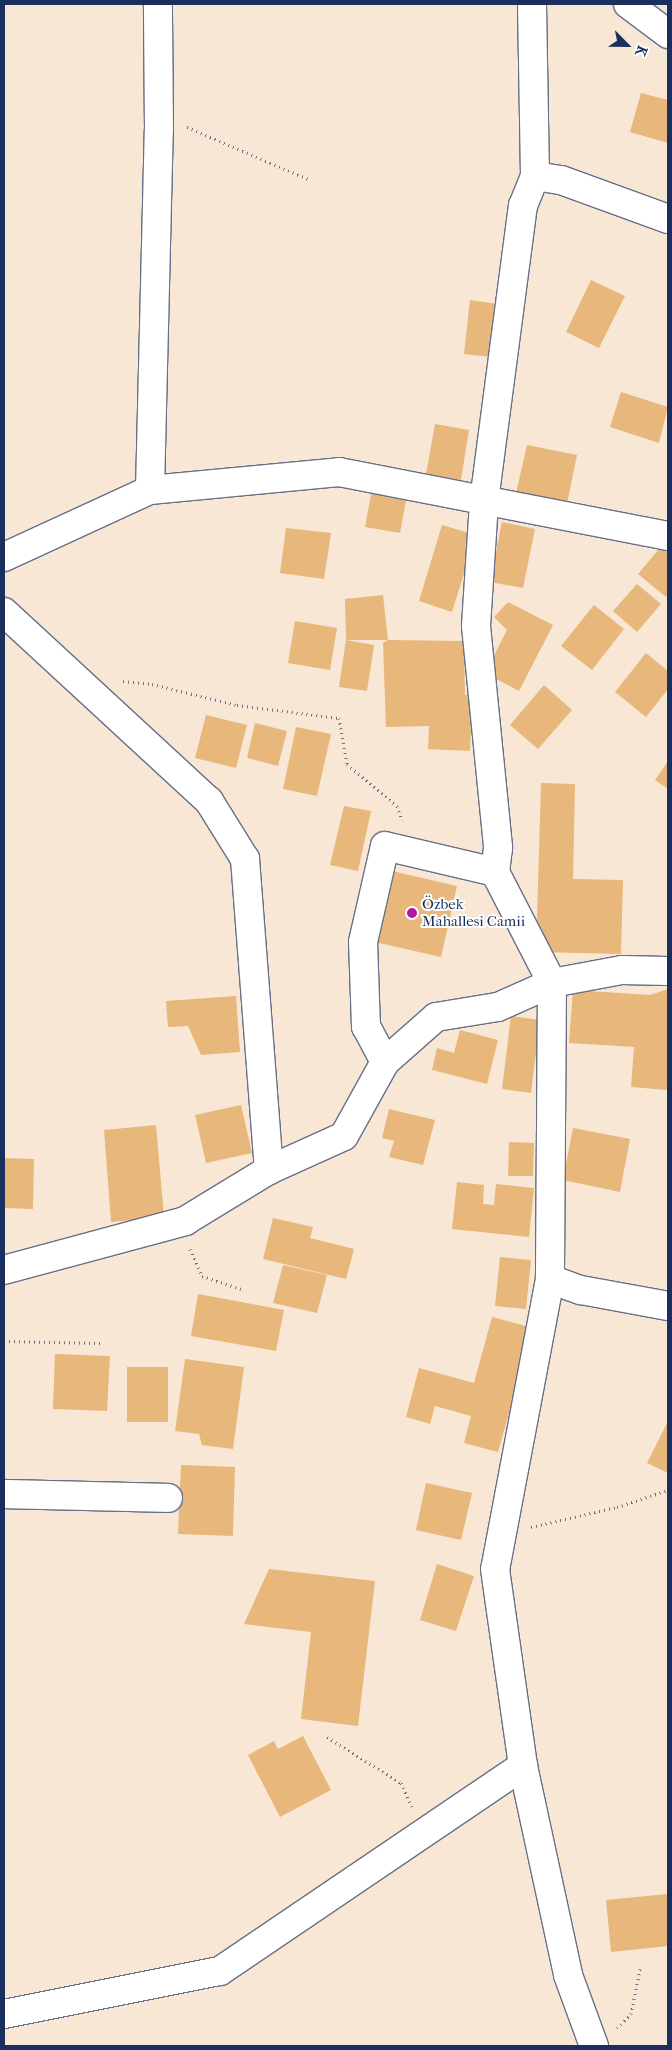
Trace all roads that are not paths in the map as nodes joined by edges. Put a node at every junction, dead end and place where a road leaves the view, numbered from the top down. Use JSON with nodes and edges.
{"nodes":[{"id":1,"x":158,"y":4,"type":"edge"},
{"id":2,"x":532,"y":4,"type":"edge"},
{"id":3,"x":628,"y":4,"type":"edge"},
{"id":4,"x":668,"y":34,"type":"edge"},
{"id":5,"x":535,"y":176,"type":"junction"},
{"id":6,"x":668,"y":218,"type":"edge"},
{"id":7,"x":150,"y":490,"type":"junction"},
{"id":8,"x":484,"y":502,"type":"junction"},
{"id":9,"x":668,"y":536,"type":"edge"},
{"id":10,"x":4,"y":557,"type":"edge"},
{"id":11,"x":4,"y":612,"type":"edge"},
{"id":12,"x":495,"y":872,"type":"junction"},
{"id":13,"x":668,"y":971,"type":"edge"},
{"id":14,"x":552,"y":984,"type":"junction"},
{"id":15,"x":385,"y":1062,"type":"junction"},
{"id":16,"x":269,"y":1170,"type":"junction"},
{"id":17,"x":4,"y":1270,"type":"edge"},
{"id":18,"x":550,"y":1279,"type":"junction"},
{"id":19,"x":668,"y":1306,"type":"edge"},
{"id":20,"x":4,"y":1494,"type":"edge"},
{"id":21,"x":168,"y":1498,"type":"dead end"},
{"id":22,"x":523,"y":1766,"type":"junction"},
{"id":23,"x":4,"y":2014,"type":"edge"},
{"id":24,"x":603,"y":2040,"type":"edge"}],
"edges":[{"from":1,"to":7,"type":"street"},
{"from":2,"to":5,"type":"street"},
{"from":3,"to":4,"type":"street"},
{"from":5,"to":6,"type":"street"},
{"from":5,"to":8,"type":"street"},
{"from":7,"to":8,"type":"street"},
{"from":7,"to":10,"type":"street"},
{"from":8,"to":9,"type":"street"},
{"from":8,"to":12,"type":"street"},
{"from":11,"to":16,"type":"street"},
{"from":12,"to":14,"type":"street"},
{"from":12,"to":15,"type":"street"},
{"from":13,"to":14,"type":"street"},
{"from":14,"to":15,"type":"street"},
{"from":14,"to":18,"type":"street"},
{"from":15,"to":16,"type":"street"},
{"from":16,"to":17,"type":"street"},
{"from":18,"to":19,"type":"street"},
{"from":18,"to":22,"type":"street"},
{"from":20,"to":21,"type":"street"},
{"from":22,"to":23,"type":"street"},
{"from":22,"to":24,"type":"street"}]}
